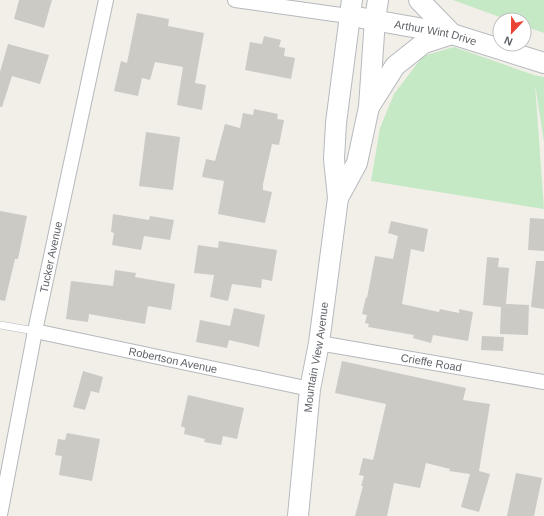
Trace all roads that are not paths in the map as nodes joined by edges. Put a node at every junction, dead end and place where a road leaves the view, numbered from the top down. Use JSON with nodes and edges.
{"nodes":[{"id":1,"x":106,"y":0,"type":"edge"},
{"id":2,"x":234,"y":0,"type":"edge"},
{"id":3,"x":419,"y":0,"type":"edge"},
{"id":4,"x":350,"y":8,"type":"edge"},
{"id":5,"x":376,"y":10,"type":"edge"},
{"id":6,"x":452,"y":34,"type":"junction"},
{"id":7,"x":544,"y":63,"type":"edge"},
{"id":8,"x":369,"y":107,"type":"junction"},
{"id":9,"x":338,"y":198,"type":"junction"},
{"id":10,"x":0,"y":325,"type":"edge"},
{"id":11,"x":35,"y":331,"type":"junction"},
{"id":12,"x":318,"y":343,"type":"junction"},
{"id":13,"x":544,"y":382,"type":"edge"},
{"id":14,"x":310,"y":389,"type":"junction"},
{"id":15,"x":0,"y":515,"type":"edge"},
{"id":16,"x":298,"y":516,"type":"edge"}],
"edges":[{"from":1,"to":11,"type":"street","name":"Tucker Avenue"},
{"from":2,"to":4,"type":"street"},
{"from":3,"to":6,"type":"main road"},
{"from":4,"to":5,"type":"main road","name":"Arthur Wint Drive"},
{"from":4,"to":9,"type":"main road","name":"Mountain View Avenue"},
{"from":5,"to":6,"type":"main road","name":"Arthur Wint Drive"},
{"from":5,"to":8,"type":"main road","name":"Mountain View Avenue"},
{"from":6,"to":7,"type":"main road","name":"Arthur Wint Drive"},
{"from":6,"to":8,"type":"main road"},
{"from":8,"to":9,"type":"main road","name":"Mountain View Avenue"},
{"from":9,"to":12,"type":"main road","name":"Mountain View Avenue"},
{"from":10,"to":11,"type":"lane"},
{"from":11,"to":14,"type":"street","name":"Robertson Avenue"},
{"from":11,"to":15,"type":"street","name":"Tucker Avenue"},
{"from":12,"to":13,"type":"street","name":"Crieffe Road"},
{"from":12,"to":14,"type":"main road","name":"Mountain View Avenue"},
{"from":14,"to":16,"type":"main road","name":"Mountain View Avenue"}]}
